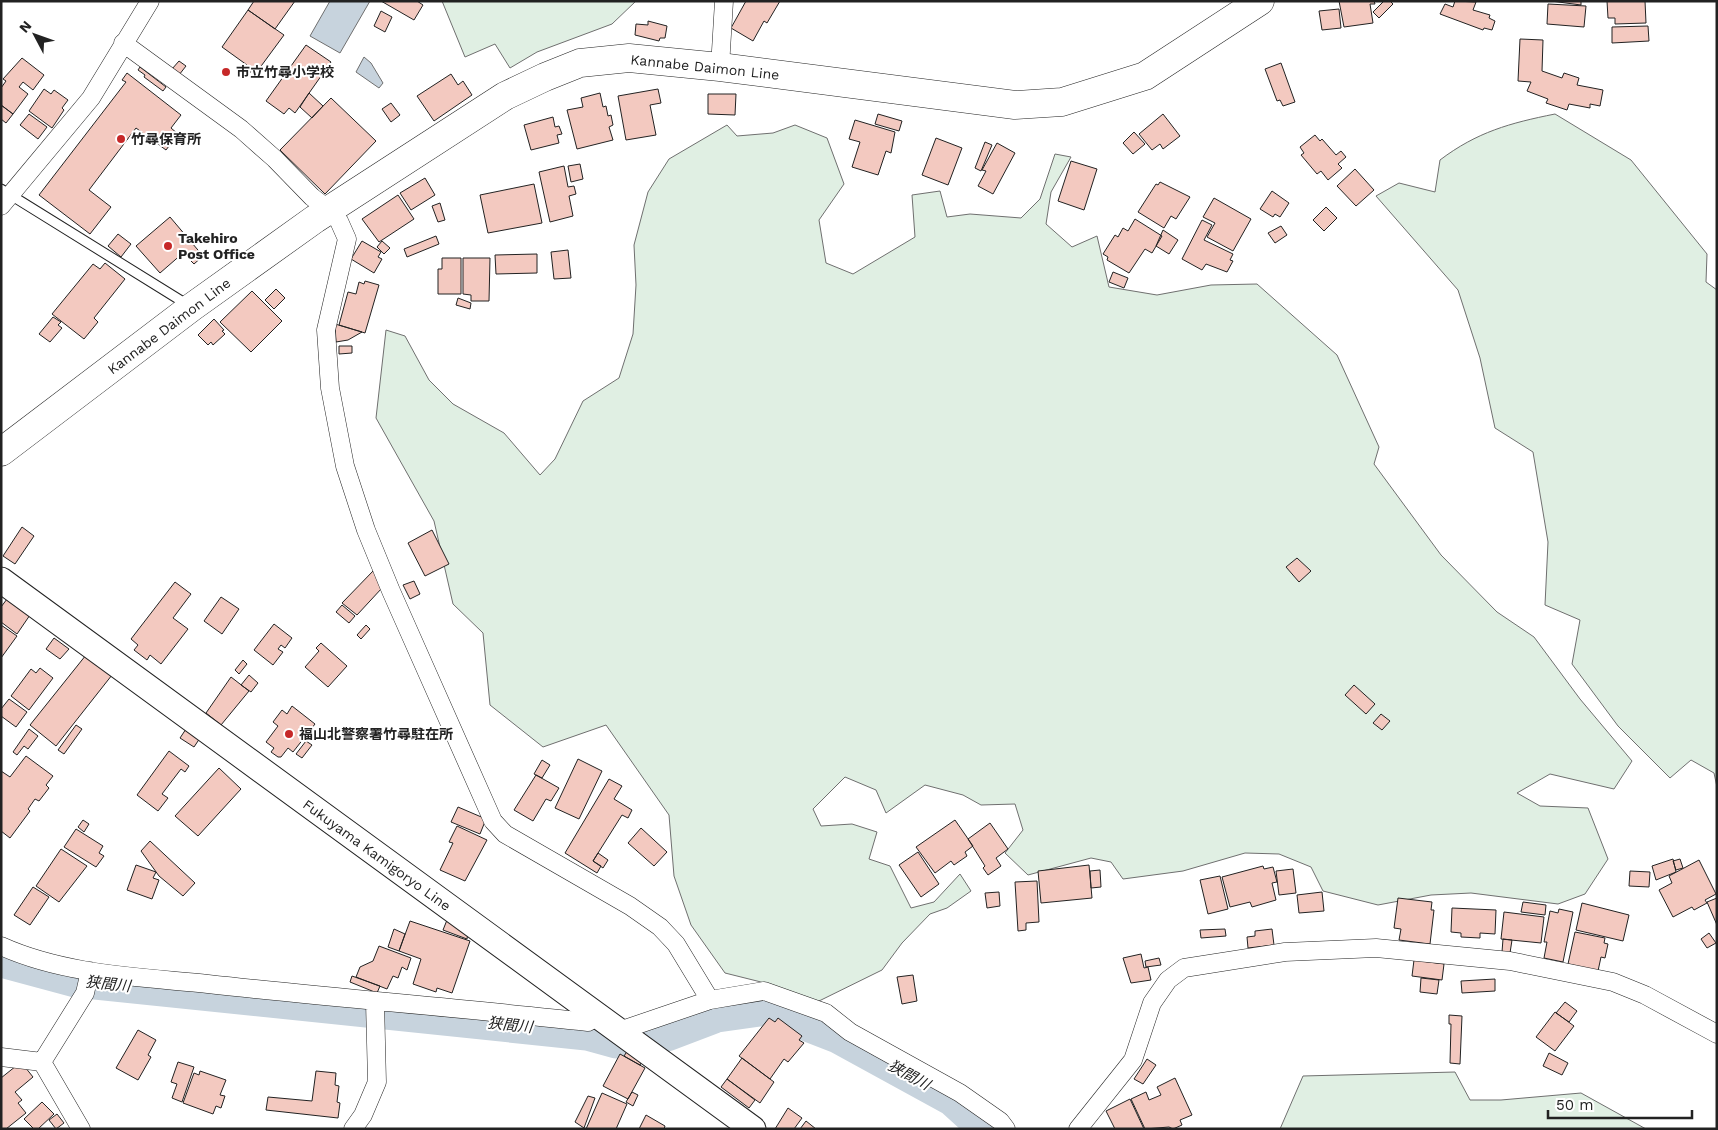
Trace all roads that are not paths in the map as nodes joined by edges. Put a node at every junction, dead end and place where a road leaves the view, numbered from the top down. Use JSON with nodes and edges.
{"nodes":[{"id":1,"x":150,"y":1,"type":"edge"},
{"id":2,"x":724,"y":1,"type":"edge"},
{"id":3,"x":1260,"y":1,"type":"edge"},
{"id":4,"x":122,"y":43,"type":"junction"},
{"id":5,"x":720,"y":67,"type":"junction"},
{"id":6,"x":5,"y":197,"type":"edge"},
{"id":7,"x":329,"y":210,"type":"junction"},
{"id":8,"x":192,"y":307,"type":"junction"},
{"id":9,"x":1,"y":452,"type":"edge"},
{"id":10,"x":1,"y":580,"type":"edge"},
{"id":11,"x":1,"y":946,"type":"edge"},
{"id":12,"x":90,"y":971,"type":"junction"},
{"id":13,"x":710,"y":1000,"type":"junction"},
{"id":14,"x":375,"y":1002,"type":"junction"},
{"id":15,"x":598,"y":1016,"type":"junction"},
{"id":16,"x":1717,"y":1034,"type":"edge"},
{"id":17,"x":628,"y":1037,"type":"junction"},
{"id":18,"x":1,"y":1058,"type":"edge"},
{"id":19,"x":42,"y":1062,"type":"junction"},
{"id":20,"x":81,"y":1129,"type":"edge"},
{"id":21,"x":353,"y":1129,"type":"edge"},
{"id":22,"x":753,"y":1129,"type":"edge"},
{"id":23,"x":1006,"y":1129,"type":"edge"},
{"id":24,"x":1078,"y":1129,"type":"edge"}],
"edges":[{"from":1,"to":4,"type":"street"},
{"from":2,"to":5,"type":"street"},
{"from":3,"to":5,"type":"main road","name":"Kannabe Daimon Line"},
{"from":4,"to":6,"type":"street"},
{"from":4,"to":7,"type":"street"},
{"from":5,"to":7,"type":"main road","name":"Kannabe Daimon Line"},
{"from":6,"to":8,"type":"lane"},
{"from":7,"to":8,"type":"main road","name":"Kannabe Daimon Line"},
{"from":7,"to":13,"type":"street"},
{"from":8,"to":9,"type":"main road","name":"Kannabe Daimon Line"},
{"from":10,"to":15,"type":"main road","name":"Fukuyama Kamigoryo Line"},
{"from":11,"to":12,"type":"street"},
{"from":12,"to":14,"type":"street"},
{"from":12,"to":19,"type":"street"},
{"from":13,"to":17,"type":"street"},
{"from":13,"to":23,"type":"street"},
{"from":14,"to":15,"type":"street"},
{"from":14,"to":21,"type":"street"},
{"from":15,"to":17,"type":"main road","name":"Fukuyama Kamigoryo Line"},
{"from":16,"to":24,"type":"street"},
{"from":17,"to":22,"type":"main road","name":"Fukuyama Kamigoryo Line"},
{"from":18,"to":19,"type":"street"},
{"from":19,"to":20,"type":"street"}]}
